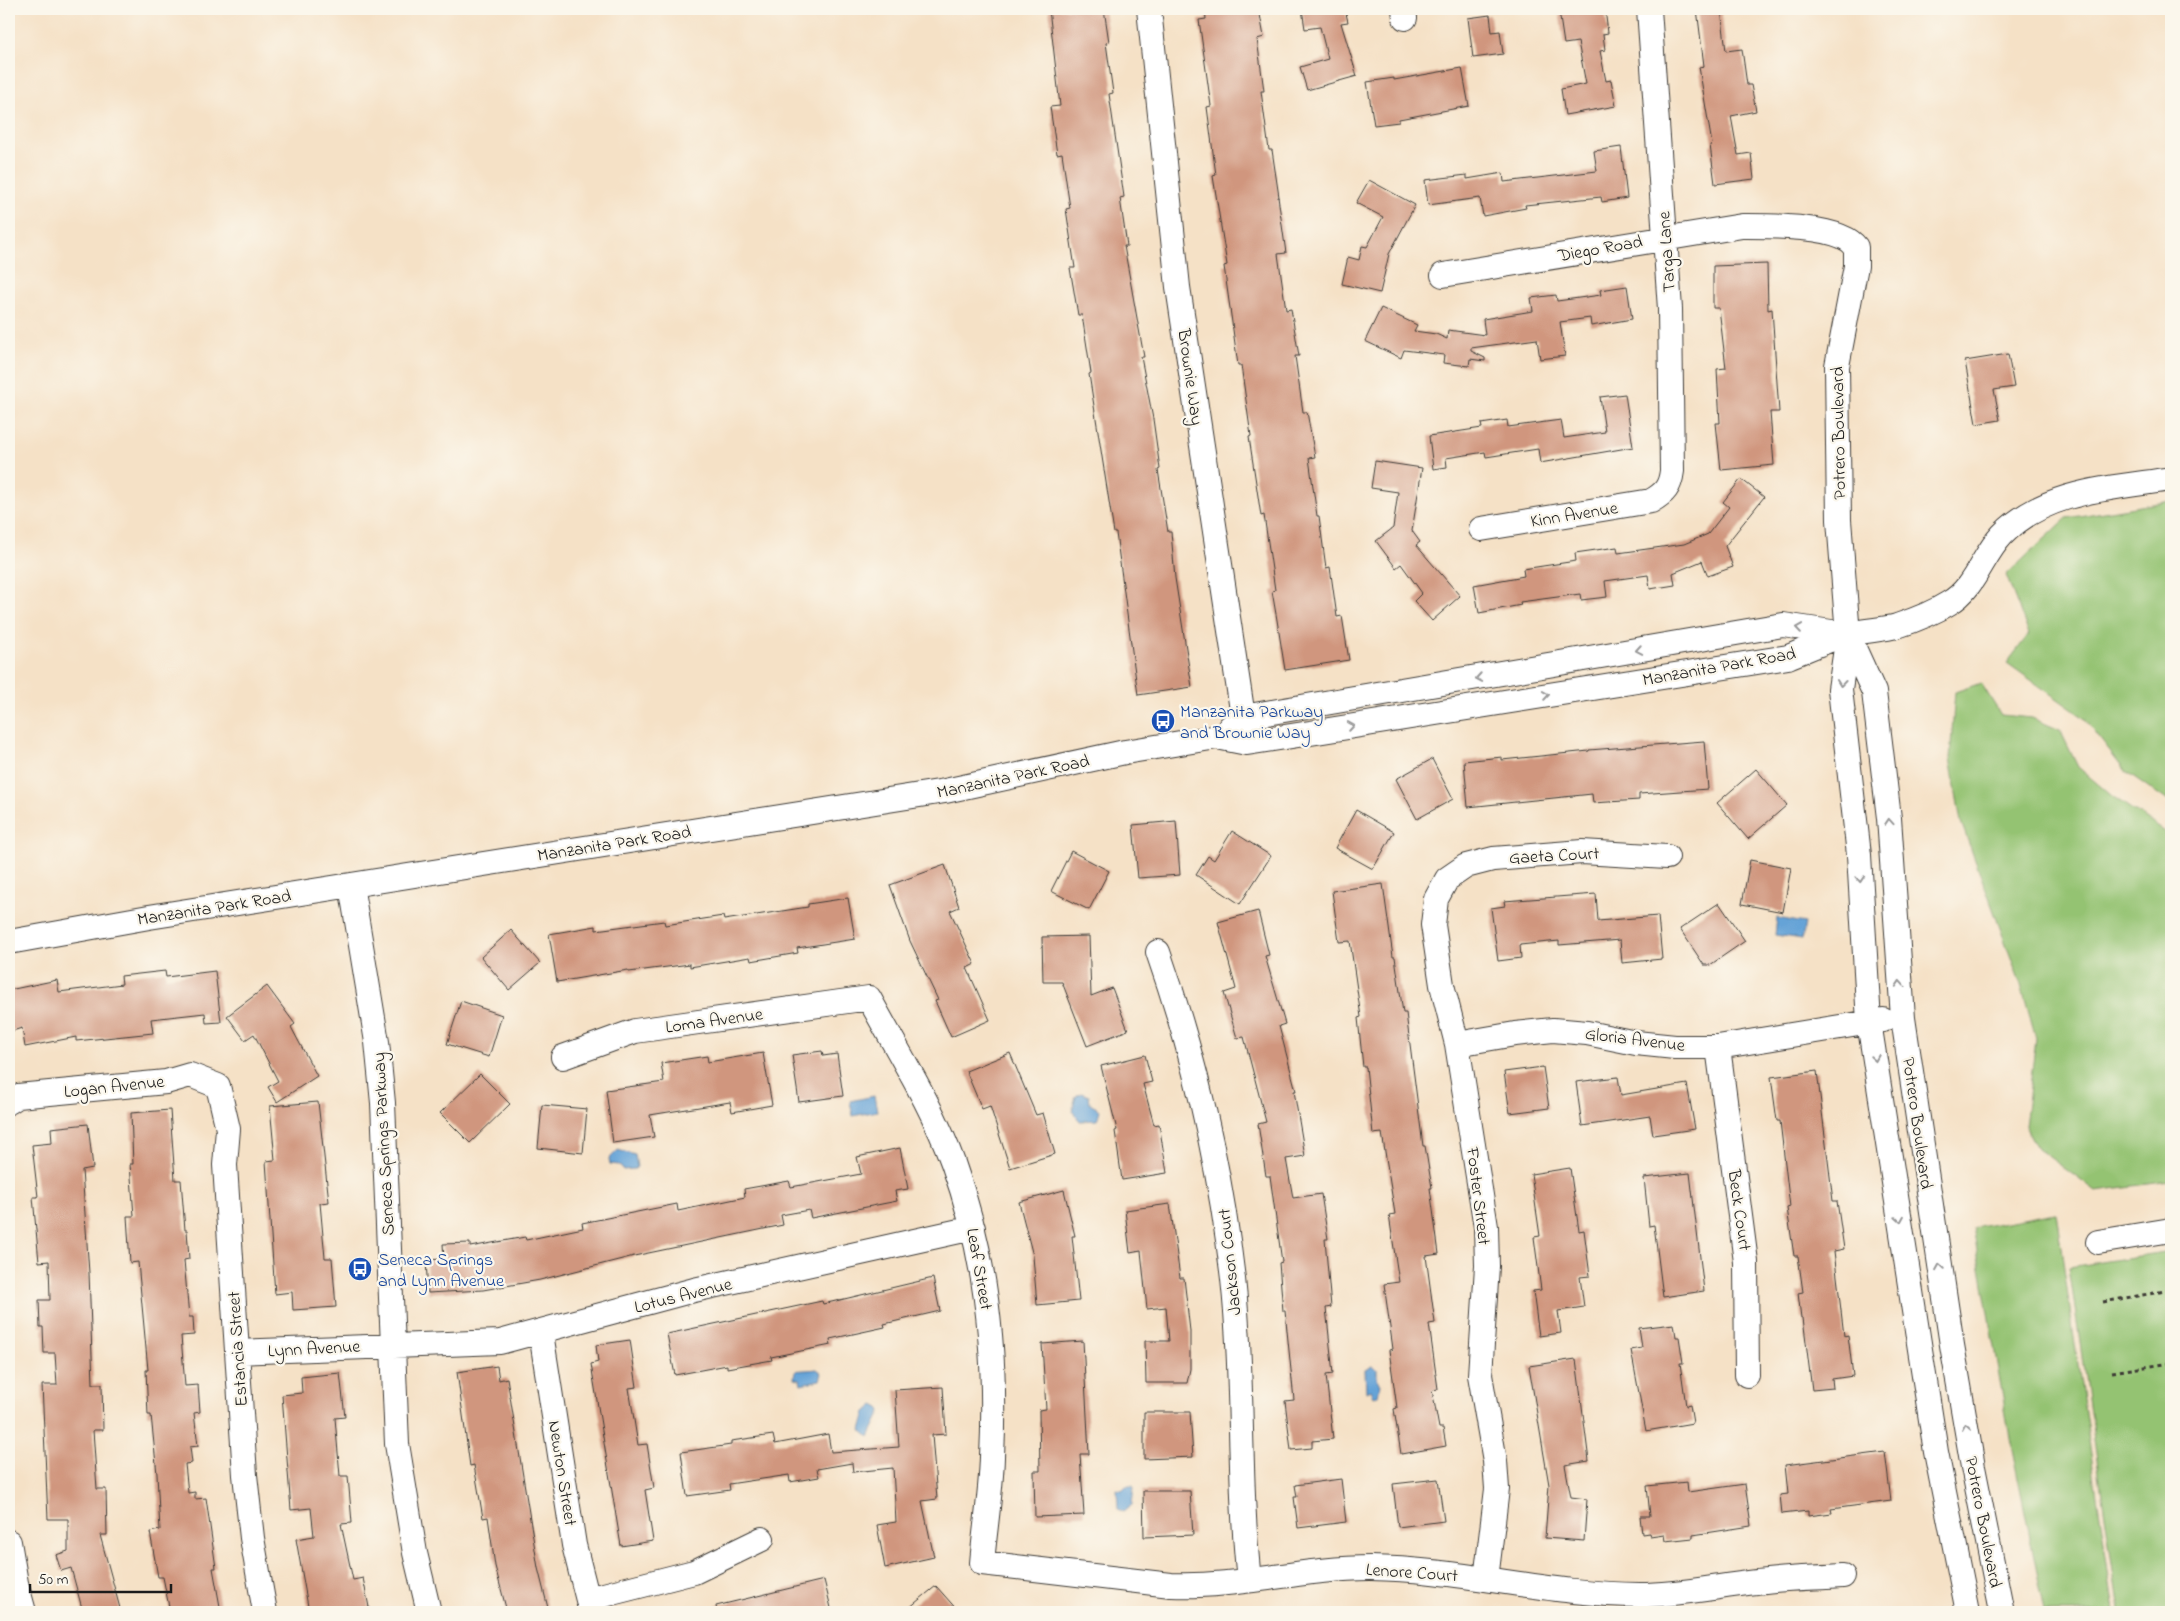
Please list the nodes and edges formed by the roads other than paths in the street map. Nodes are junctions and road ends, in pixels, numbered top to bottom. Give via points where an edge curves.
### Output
1 (1149, 9) edge
2 (1650, 9) edge
3 (1665, 237) junction
4 (1846, 237) joint
5 (1444, 275) dead end
6 (2171, 479) edge
7 (1664, 493) joint
8 (1482, 529) dead end
9 (1848, 634) junction
10 (1244, 717) junction
11 (1217, 736) junction
12 (1246, 743) junction
13 (1667, 857) dead end
14 (1447, 879) joint
15 (350, 885) junction
16 (9, 942) edge
17 (1158, 952) dead end
18 (869, 998) joint
19 (1903, 1018) junction
20 (1869, 1022) junction
21 (1457, 1044) junction
22 (1718, 1047) junction
23 (563, 1057) dead end
24 (218, 1086) joint
25 (9, 1102) edge
26 (973, 1228) junction
27 (2171, 1230) edge
28 (2098, 1242) dead end
29 (542, 1333) junction
30 (391, 1345) junction
31 (237, 1352) junction
32 (1746, 1375) dead end
33 (762, 1539) dead end
34 (9, 1542) edge
35 (982, 1563) joint
36 (1843, 1576) dead end
37 (1486, 1579) junction
38 (1249, 1580) junction
39 (590, 1606) edge
40 (24, 1612) edge
41 (265, 1612) edge
42 (429, 1612) edge
43 (1968, 1612) edge
44 (2002, 1612) edge

1 - 10 street, Brownie Way via 1178,287
2 - 3 street, Targa Lane
3 - 4 street, Diego Road via 1760,226
3 - 5 street, Diego Road
3 - 7 street, Targa Lane via 1670,309 1672,471 1670,485
4 - 9 street, Potrero Boulevard via 1856,247 1857,254 1836,366 1840,520
6 - 9 street via 2090,492 2040,506 2001,536 1965,590 1952,602 1896,626
7 - 8 street, Kinn Avenue via 1650,501
9 -> 10 street, Manzanita Park Road via 1783,625
12 -> 9 street, Manzanita Park Road via 1788,657
19 -> 9 street, Potrero Boulevard via 1889,818 1874,692
9 -> 20 street, Potrero Boulevard via 1840,689 1859,855
10 - 11 street, Manzanita Park Road
10 - 12 street, Brownie Way
11 - 12 street, Manzanita Park Road
11 - 15 street, Manzanita Park Road via 1125,752 945,791
13 - 14 street, Gaeta Court via 1582,852 1493,858 1466,866
14 - 21 street, Foster Street via 1436,899 1433,925 1442,985
15 - 16 street, Manzanita Park Road
15 - 30 street, Seneca Springs Parkway via 377,1042 383,1103
17 - 38 street, Jackson Court via 1178,1009 1202,1100 1220,1188 1230,1261 1238,1368 1242,1503
18 - 23 street, Loma Avenue via 635,1031
18 - 26 street, Leaf Street via 927,1104 952,1162
19 - 20 street, Gloria Avenue
44 -> 19 street, Potrero Boulevard via 1954,1355
20 - 22 street, Gloria Avenue
20 -> 43 street, Potrero Boulevard via 1936,1452
21 - 22 street, Gloria Avenue via 1553,1030 1636,1043
21 - 37 street, Foster Street via 1486,1226 1487,1266 1480,1375 1497,1489
22 - 32 street, Beck Court via 1746,1262
24 - 25 street, Logan Avenue via 190,1075 166,1082 18,1096
24 - 31 street, Estancia Street via 228,1129 225,1165
26 - 29 street, Lotus Avenue via 694,1290
26 - 35 street, Leaf Street via 986,1292 992,1373 992,1458
27 - 28 street
29 - 30 street, Lotus Avenue via 500,1342
29 - 39 street, Newton Street via 574,1545
30 - 31 street, Lynn Avenue
30 - 42 street, Seneca Springs Parkway via 397,1444 415,1553
31 - 41 street, Estancia Street via 248,1502
33 - 39 street via 694,1572
34 - 40 street
35 - 38 street, Lenore Court via 1171,1585 1201,1586
36 - 37 street, Lenore Court via 1759,1581 1642,1596
37 - 38 street, Lenore Court via 1419,1570 1369,1568

